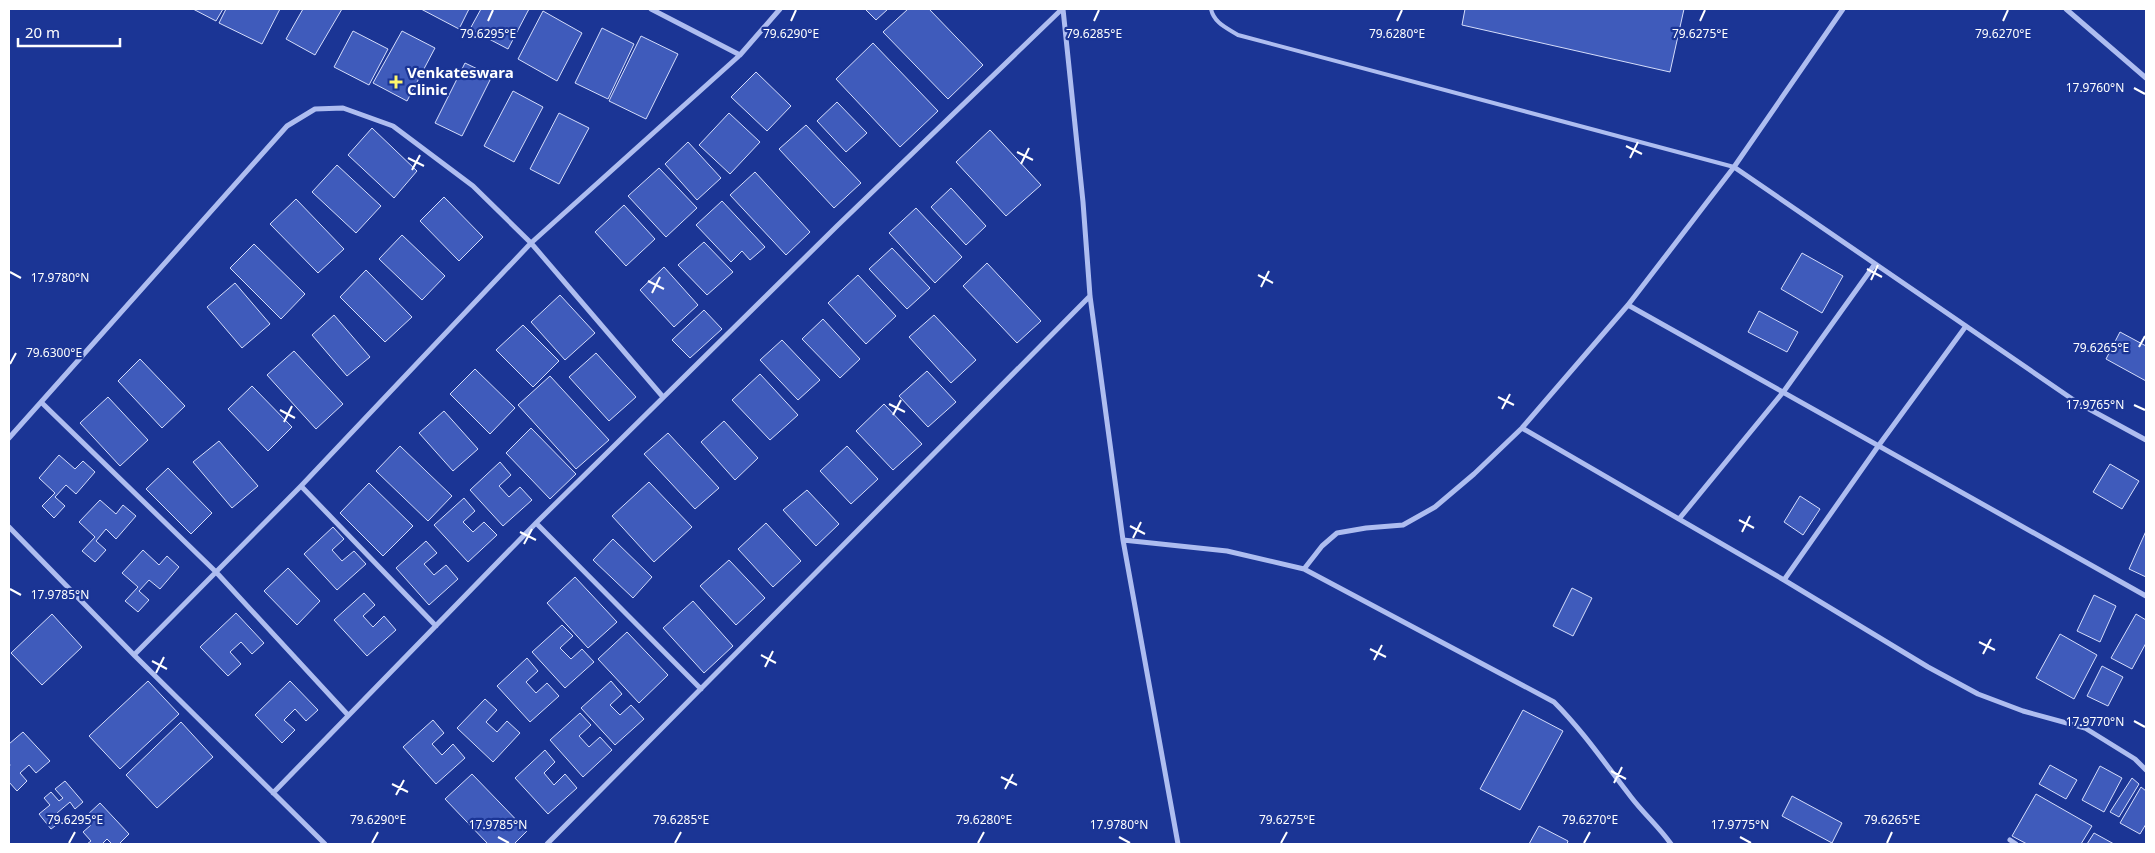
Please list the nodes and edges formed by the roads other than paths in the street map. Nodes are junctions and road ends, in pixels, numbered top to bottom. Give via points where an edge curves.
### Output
1 (651, 9) edge
2 (780, 9) edge
3 (1062, 9) edge
4 (1211, 9) edge
5 (1843, 9) edge
6 (2066, 9) edge
7 (740, 55) junction
8 (2146, 78) edge
9 (1734, 168) junction
10 (531, 243) junction
11 (1875, 264) junction
12 (1090, 296) junction
13 (1628, 305) junction
14 (1966, 326) junction
15 (1784, 392) junction
16 (663, 398) junction
17 (41, 402) junction
18 (1522, 428) junction
19 (9, 438) edge
20 (2146, 440) edge
21 (1879, 444) junction
22 (301, 486) junction
23 (1679, 519) junction
24 (536, 523) junction
25 (9, 527) edge
26 (1123, 540) junction
27 (1304, 569) junction
28 (216, 572) junction
29 (1784, 580) junction
30 (2146, 596) edge
31 (436, 626) junction
32 (134, 655) junction
33 (701, 689) junction
34 (348, 716) junction
35 (2146, 770) edge
36 (273, 793) junction
37 (2010, 840) dead end
38 (325, 844) edge
39 (547, 844) edge
40 (1178, 844) edge
41 (1671, 844) edge
42 (2016, 844) edge

1 - 7 street
2 - 7 street
3 - 12 street
3 - 16 street
4 - 9 lane via 1221,25 1238,34
5 - 9 street
6 - 8 street
7 - 10 street
9 - 11 street
9 - 13 street
10 - 16 street
10 - 17 street via 473,186 393,126 343,108 316,110 287,126
10 - 22 street
11 - 14 street
11 - 15 street
12 - 26 street
12 - 33 street
13 - 15 street
13 - 18 street
14 - 20 street via 2078,403
14 - 21 street
15 - 21 street
15 - 23 street
16 - 24 street
17 - 19 street
17 - 28 street
18 - 23 street
18 - 27 street via 1435,507 1403,525 1338,533 1322,546
21 - 29 street
21 - 30 street
22 - 28 street
22 - 31 street
23 - 29 street
24 - 31 street
24 - 33 street
25 - 32 street
26 - 27 street via 1227,551
26 - 40 street
27 - 41 street via 1554,702 1575,723 1632,799
28 - 32 street
28 - 34 street
29 - 35 street via 1978,694 2023,711 2085,728 2135,759
31 - 34 street
32 - 36 street
33 - 39 street
34 - 36 street
36 - 38 street
37 - 42 street

